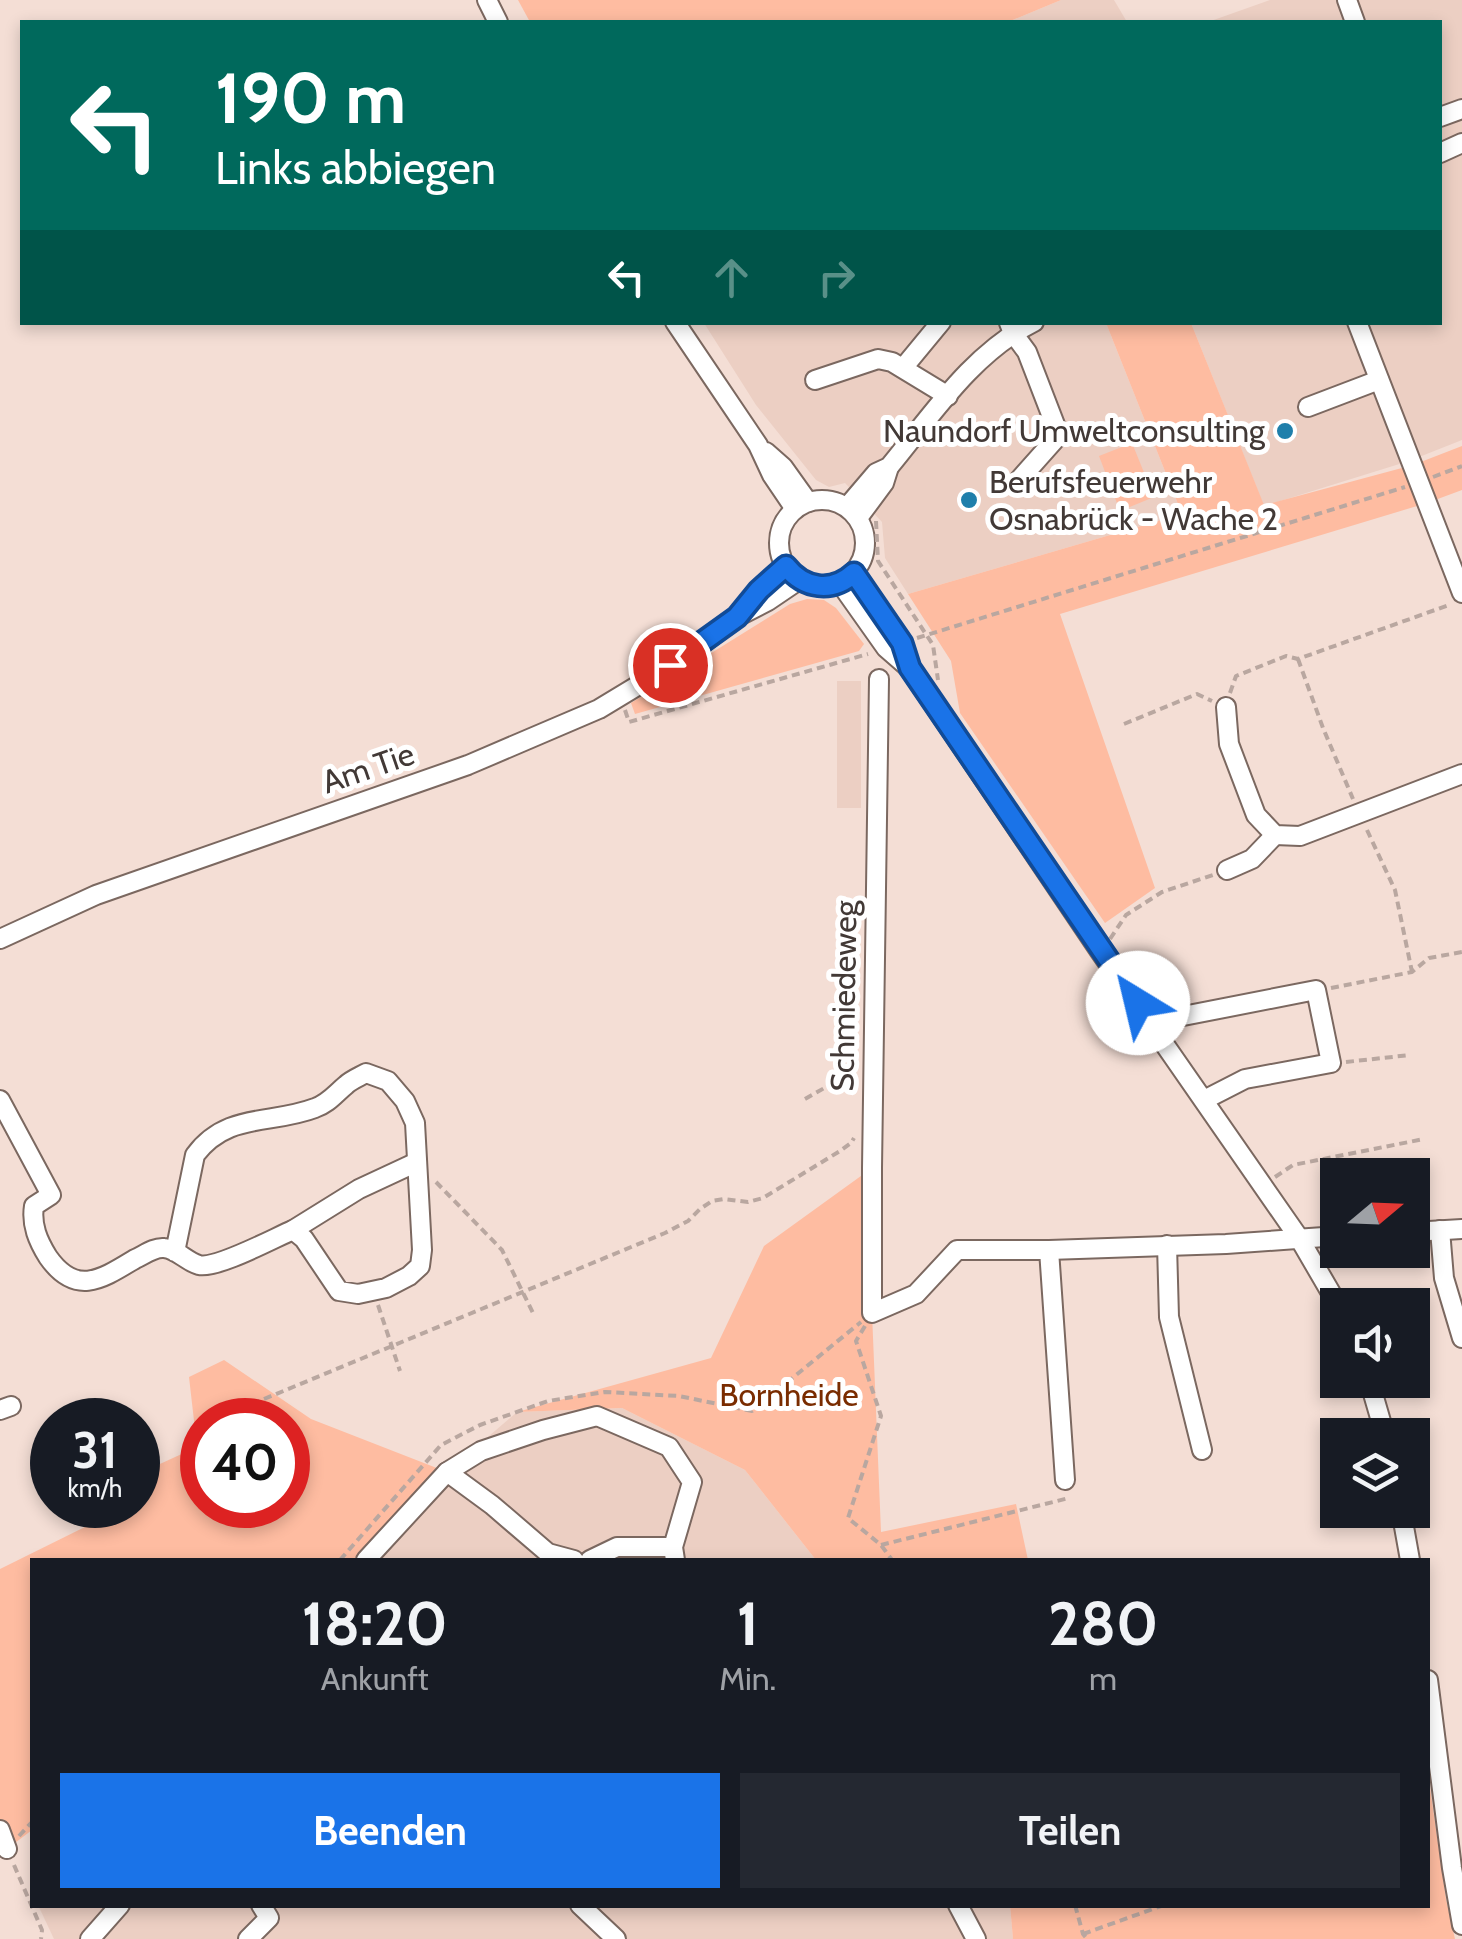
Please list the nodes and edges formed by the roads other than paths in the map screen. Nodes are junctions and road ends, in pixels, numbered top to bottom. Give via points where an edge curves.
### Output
1 (677, 325) edge
2 (939, 325) edge
3 (1358, 325) edge
4 (1011, 328) edge
5 (903, 368) junction
6 (815, 380) dead end
7 (1379, 380) junction
8 (948, 396) junction
9 (1308, 407) dead end
10 (888, 467) junction
11 (1019, 480) dead end
12 (801, 506) junction
13 (853, 513) junction
14 (792, 573) junction
15 (847, 578) junction
16 (1462, 597) edge
17 (910, 668) junction
18 (879, 680) dead end
19 (1226, 707) road end
20 (1462, 774) edge
21 (1275, 835) junction
22 (1227, 870) road end
23 (0, 938) edge
24 (1157, 1030) junction
25 (0, 1100) edge
26 (1204, 1100) junction
27 (417, 1162) junction
28 (1462, 1228) edge
29 (293, 1230) junction
30 (1440, 1230) junction
31 (1430, 1231) edge
32 (1320, 1237) edge
33 (1300, 1238) junction
34 (1167, 1245) junction
35 (1049, 1250) junction
36 (175, 1252) junction
37 (1328, 1288) edge
38 (1462, 1338) edge
39 (1202, 1450) dead end
40 (448, 1472) junction
41 (1065, 1480) road end
42 (1404, 1528) edge
43 (674, 1554) edge
44 (368, 1558) edge
45 (568, 1558) edge
46 (594, 1558) edge
47 (1410, 1558) edge
48 (1430, 1696) edge
49 (0, 1830) edge
50 (7, 1848) road end
51 (117, 1908) edge
52 (263, 1908) edge
53 (583, 1908) edge
54 (960, 1908) edge
55 (1462, 1926) edge
56 (90, 1939) edge
57 (248, 1939) edge
58 (616, 1939) edge
59 (976, 1939) edge

1 - 12 street via 758,445 783,467
2 - 5 street
3 - 7 street
4 - 8 street
4 - 11 street via 1059,435
5 - 6 street via 878,359
5 - 8 street
7 - 9 street
7 - 16 street
8 - 10 street
10 - 13 street via 876,474
10 - 13 street via 875,496
12 - 13 street via 834,501
12 - 14 street via 780,530 781,558
13 - 15 street via 866,546
14 - 15 street via 813,586
14 - 23 street, Am Tie via 768,601 599,708 468,764 96,896
15 - 17 street via 886,648
15 - 17 street via 902,643
17 - 24 street
18 - 35 street, Schmiedeweg via 872,1313 916,1294 957,1250
19 - 21 street via 1229,744 1256,815
20 - 21 street via 1300,836
21 - 22 street via 1252,859
24 - 26 street
24 - 26 street via 1178,1017 1316,990 1331,1063 1245,1079
25 - 36 street via 51,1195 34,1206 32,1218 38,1242 65,1275 82,1282 102,1279 149,1252
26 - 33 street
27 - 29 street
27 - 29 street via 420,1266 397,1282 358,1294 339,1292
27 - 36 street via 406,1101 388,1081 366,1073 316,1108 245,1122 205,1142 195,1155
28 - 30 street
29 - 36 street via 211,1266
30 - 31 street
30 - 38 street via 1444,1278
32 - 33 street
33 - 34 street
33 - 37 street
34 - 35 street
34 - 39 street via 1169,1317
35 - 41 street
40 - 43 street via 481,1451 597,1416 669,1447 692,1482
40 - 44 street
40 - 45 street via 548,1552
42 - 47 street
43 - 46 street via 616,1547
48 - 55 street
49 - 50 street
51 - 56 street
52 - 57 street via 269,1918
53 - 58 street
54 - 59 street

